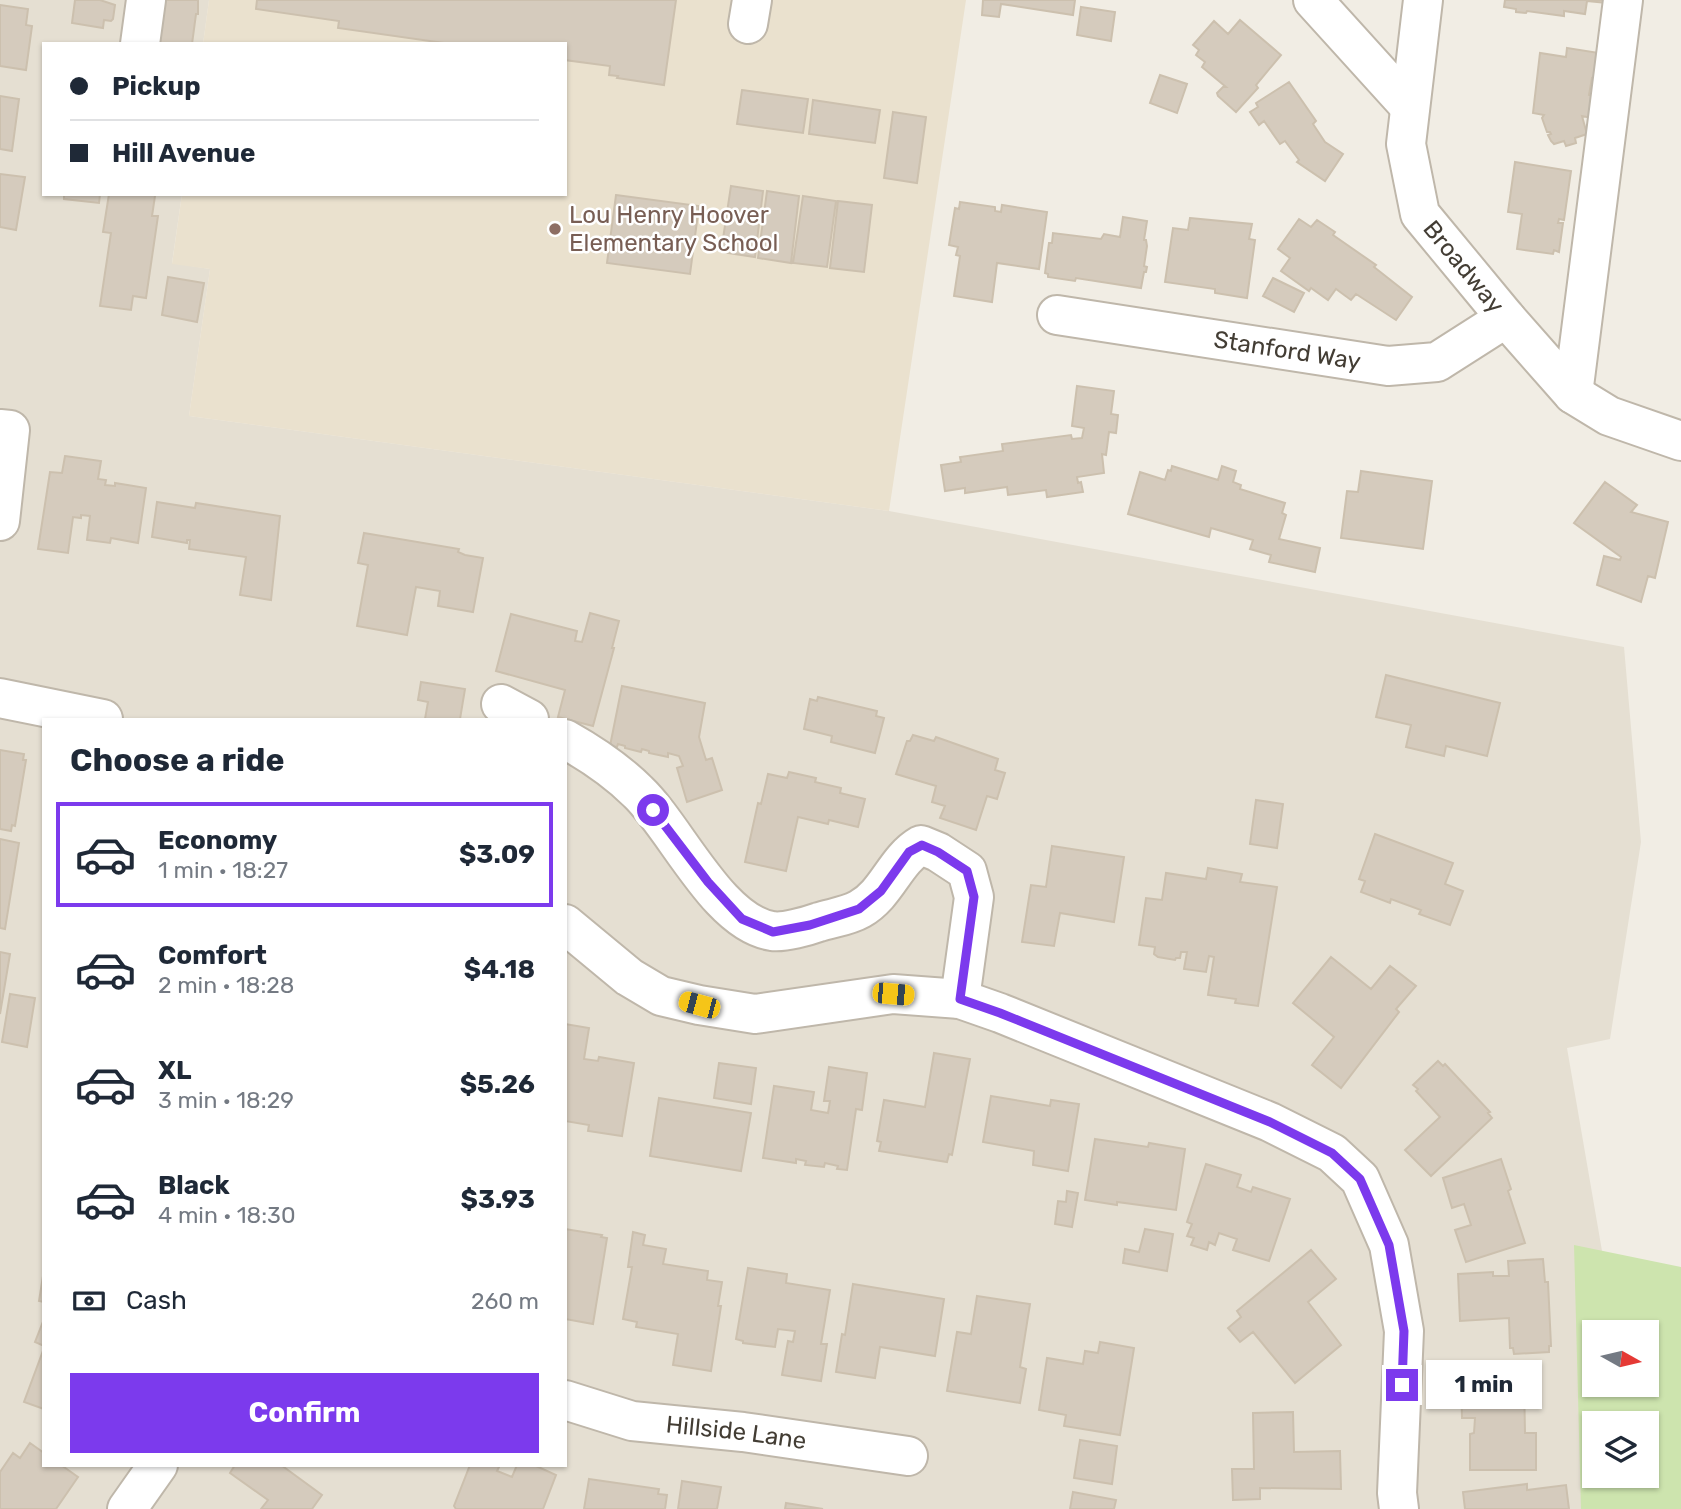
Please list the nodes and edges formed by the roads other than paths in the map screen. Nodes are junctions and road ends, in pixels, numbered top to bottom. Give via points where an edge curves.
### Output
1 (146, 0) edge
2 (1313, 0) edge
3 (1423, 0) edge
4 (1623, 0) edge
5 (140, 42) edge
6 (1410, 107) junction
7 (1058, 315) dead end
8 (1506, 318) junction
9 (1573, 394) junction
10 (0, 429) edge
11 (1681, 441) edge
12 (0, 521) edge
13 (0, 698) edge
14 (98, 718) edge
15 (567, 740) edge
16 (567, 926) edge
17 (960, 999) junction
18 (567, 1400) edge
19 (908, 1456) dead end
20 (157, 1467) edge
21 (127, 1509) edge
22 (1399, 1509) edge

1 - 5 street
2 - 6 street
3 - 6 street, Broadway
4 - 9 street
6 - 8 street, Broadway via 1406,150 1420,214
7 - 8 street, Stanford Way via 1388,366 1437,362
8 - 9 street, Broadway
9 - 11 street, Broadway via 1609,416
10 - 12 street via 10,430
13 - 14 street
15 - 17 street via 639,792 742,919 773,932 859,909 881,891 909,852 922,845 967,871 974,897
16 - 17 street via 629,977 661,996 699,1005 755,1014 893,994
17 - 22 street via 1270,1122 1332,1153 1360,1179 1389,1245 1404,1331
18 - 19 street, Hillside Lane via 632,1421
20 - 21 street

